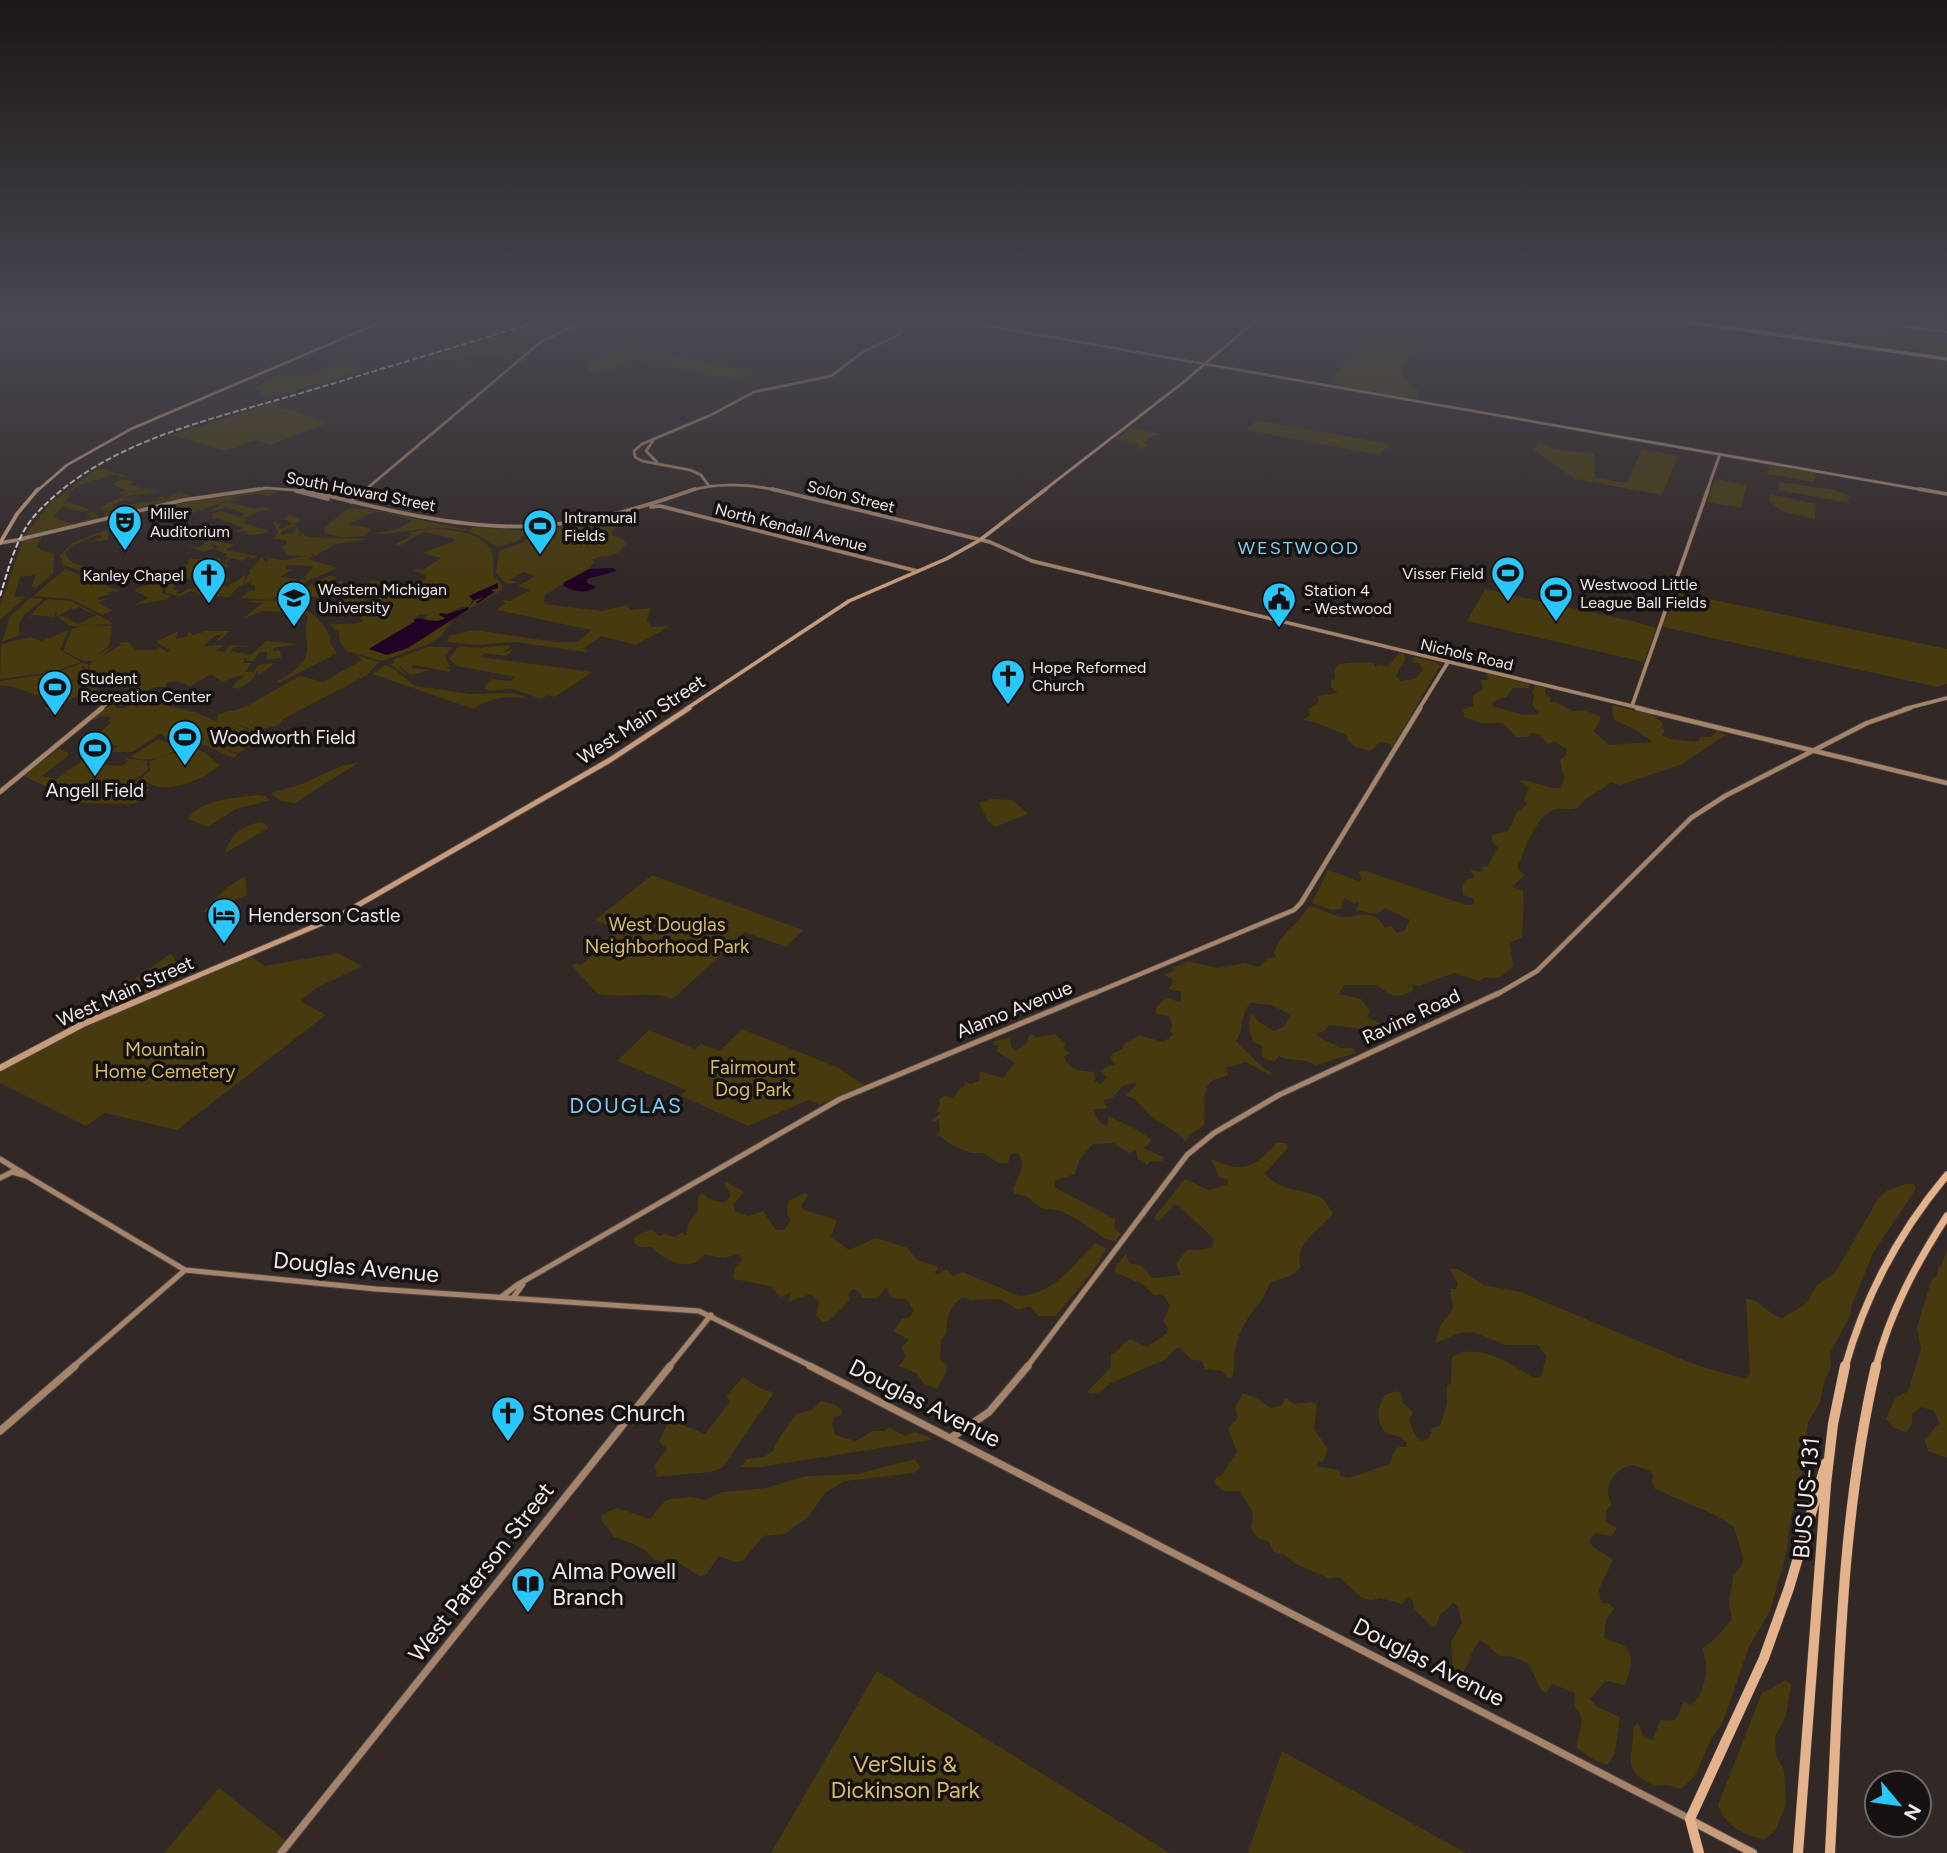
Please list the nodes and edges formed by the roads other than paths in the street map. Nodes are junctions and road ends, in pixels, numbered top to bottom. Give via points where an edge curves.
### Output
1 (181, 408) edge
2 (462, 408) edge
3 (720, 408) edge
4 (1149, 408) edge
5 (1459, 408) edge
6 (669, 433) junction
7 (1720, 454) junction
8 (690, 470) junction
9 (704, 480) junction
10 (709, 486) junction
11 (703, 488) junction
12 (1947, 494) edge
13 (351, 502) junction
14 (661, 505) junction
15 (377, 509) junction
16 (21, 539) junction
17 (983, 540) junction
18 (0, 543) edge
19 (0, 550) edge
20 (917, 571) junction
21 (1448, 662) junction
22 (116, 696) dead end
23 (1947, 698) edge
24 (1632, 706) junction
25 (1814, 751) junction
26 (1947, 783) edge
27 (0, 792) edge
28 (0, 1068) edge
29 (0, 1159) edge
30 (1947, 1175) edge
31 (27, 1176) junction
32 (0, 1178) edge
33 (1947, 1216) edge
34 (185, 1270) junction
35 (524, 1284) junction
36 (501, 1297) junction
37 (513, 1298) junction
38 (711, 1315) junction
39 (0, 1431) edge
40 (951, 1437) junction
41 (1829, 1451) junction
42 (1690, 1819) junction
43 (1799, 1849) edge
44 (281, 1853) edge
45 (1699, 1853) edge
46 (1753, 1853) edge
47 (1830, 1853) edge

1 - 18 main road via 86,455 34,493 12,518
2 - 13 street
3 - 6 street
4 - 17 main road, West Main Street
5 - 7 street
6 - 8 street via 650,443 646,454 659,463
6 - 8 street via 639,446 635,457
7 - 12 street
7 - 24 street
8 - 9 street
9 - 10 street
9 - 11 street
10 - 11 street
10 - 17 street, Solon Street via 779,491
11 - 14 street
13 - 15 street, South Howard Street
13 - 16 street, South Howard Street via 275,487 138,506 139,510
14 - 15 street, South Howard Street via 532,526 475,524
14 - 15 street, South Howard Street via 555,527 498,528
14 - 20 street, North Kendall Avenue
15 - 16 street, South Howard Street via 283,489 206,497
16 - 18 street
17 - 20 main road, West Main Street
17 - 21 street, Nichols Road via 1027,560
18 - 19 main road
20 - 28 main road, West Main Street via 838,608 610,760 339,916 94,1019
21 - 24 street, Nichols Road
21 - 35 street, Alamo Avenue via 1294,910 829,1104
22 - 27 street
23 - 25 street, Ravine Road via 1883,717
24 - 25 street, Nichols Road
25 - 26 street, Nichols Road
25 - 40 street, Ravine Road via 1692,818 1546,963 1518,984 1298,1083 1198,1144 1009,1392 983,1418
29 - 31 street, Douglas Avenue
30 - 41 highway, BUS US-131 via 1898,1243 1861,1321 1845,1367
31 - 32 street via 9,1173
31 - 34 street, Douglas Avenue
33 - 47 highway via 1921,1255 1886,1337 1860,1438 1845,1583
34 - 36 street, Douglas Avenue
34 - 39 street
35 - 36 street, Alamo Avenue
35 - 37 street
36 - 37 street, Douglas Avenue
37 - 38 street, Douglas Avenue
38 - 40 street, Douglas Avenue
38 - 44 street, West Paterson Street
40 - 42 street, Douglas Avenue
41 - 42 highway via 1772,1636
41 - 43 highway, BUS US-131
42 - 45 highway
42 - 46 main road, Douglas Avenue

